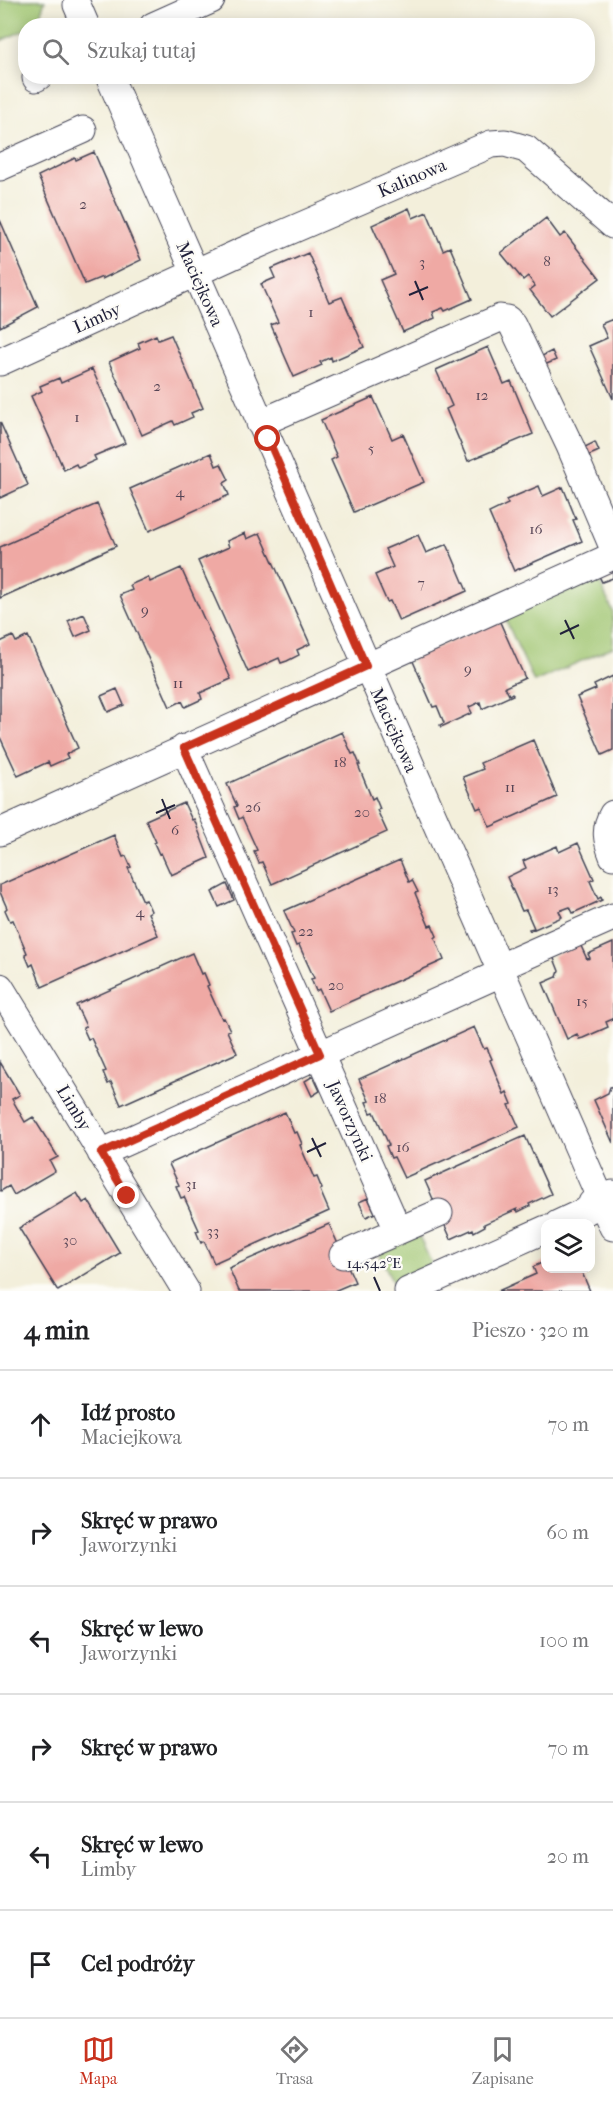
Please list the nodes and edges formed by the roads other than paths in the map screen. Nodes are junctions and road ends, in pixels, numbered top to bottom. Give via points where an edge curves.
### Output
1 (211, 0) edge
2 (171, 18) edge
3 (114, 88) edge
4 (83, 130) dead end
5 (0, 167) edge
6 (613, 225) edge
7 (195, 273) junction
8 (0, 362) edge
9 (260, 423) junction
10 (613, 547) edge
11 (613, 556) edge
12 (366, 666) junction
13 (184, 748) junction
14 (613, 814) edge
15 (0, 832) edge
16 (613, 856) edge
17 (613, 917) edge
18 (500, 971) junction
19 (0, 987) edge
20 (320, 1054) junction
21 (101, 1153) junction
22 (607, 1196) edge
23 (439, 1213) dead end
24 (569, 1219) edge
25 (613, 1227) edge
26 (398, 1230) junction
27 (541, 1231) edge
28 (343, 1255) dead end
29 (186, 1291) edge
30 (408, 1291) edge

1 - 2 street
3 - 7 street, Maciejkowa
4 - 5 street
6 - 7 street, Kalinowa via 526,148 491,144
7 - 8 street, Limby
7 - 9 street, Maciejkowa
9 - 10 street via 500,318 507,319 570,446
9 - 12 street, Maciejkowa
11 - 12 street
12 - 13 street
12 - 18 street, Maciejkowa
13 - 15 street
13 - 20 street, Jaworzynki
14 - 16 street via 607,841
17 - 18 street
18 - 20 street
18 - 22 street, Maciejkowa
19 - 21 street, Limby
20 - 21 street
20 - 26 street, Jaworzynki
21 - 29 street, Limby
22 - 24 street
22 - 25 street, Maciejkowa
23 - 26 street
26 - 28 street
27 - 30 street

